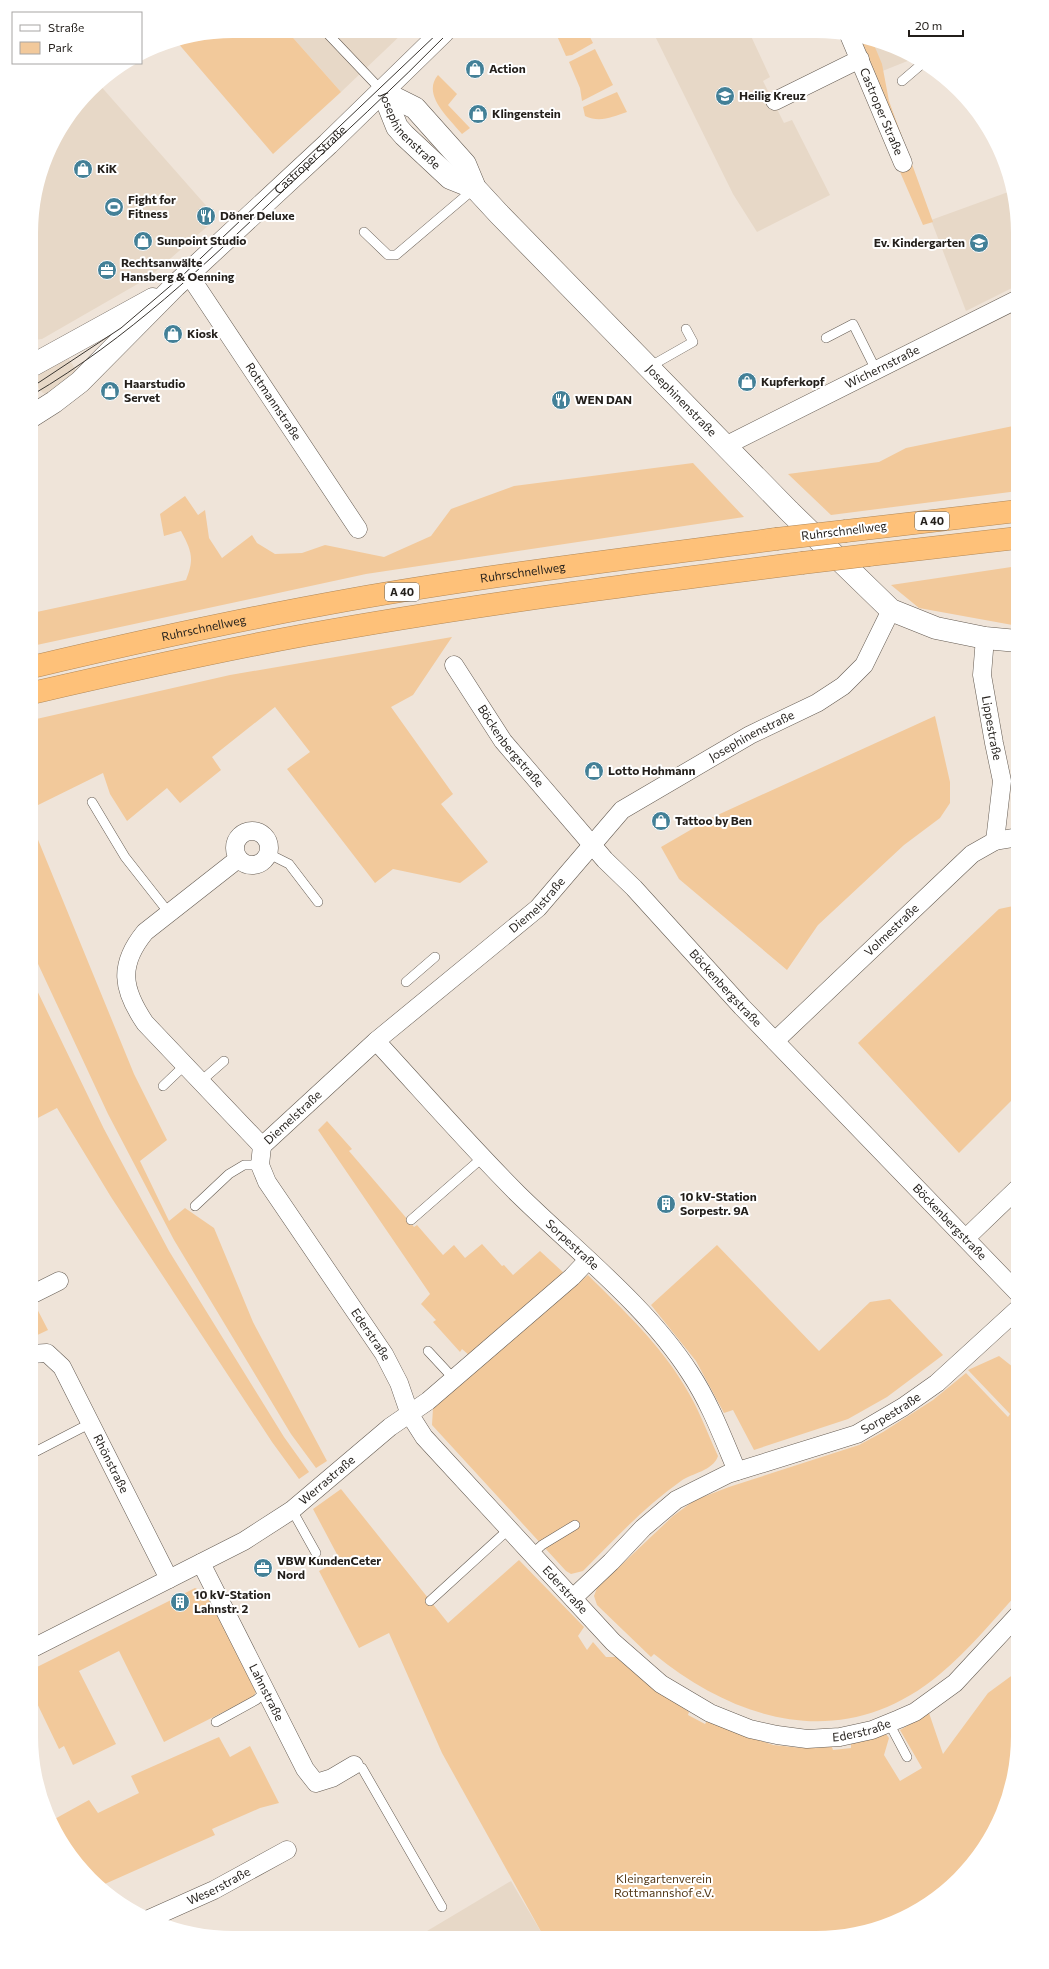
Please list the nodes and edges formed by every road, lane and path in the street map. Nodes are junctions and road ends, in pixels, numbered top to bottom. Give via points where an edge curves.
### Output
1 (332, 38) edge
2 (437, 38) edge
3 (852, 42) edge
4 (860, 59) junction
5 (919, 67) edge
6 (902, 81) dead end
7 (383, 92) junction
8 (775, 101) dead end
9 (903, 163) dead end
10 (475, 188) junction
11 (364, 232) dead end
12 (182, 281) junction
13 (1011, 302) edge
14 (686, 329) dead end
15 (826, 338) dead end
16 (38, 362) edge
17 (649, 367) junction
18 (876, 370) junction
19 (38, 412) edge
20 (725, 446) junction
21 (1011, 512) edge
22 (358, 529) dead end
23 (1011, 539) edge
24 (891, 610) junction
25 (985, 638) junction
26 (1011, 640) edge
27 (454, 665) dead end
28 (38, 666) edge
29 (38, 692) edge
30 (92, 802) dead end
31 (1011, 839) edge
32 (995, 842) junction
33 (591, 844) junction
34 (269, 854) junction
35 (238, 859) junction
36 (318, 902) dead end
37 (169, 913) junction
38 (435, 957) dead end
39 (406, 982) dead end
40 (376, 1041) junction
41 (775, 1041) junction
42 (224, 1061) dead end
43 (185, 1065) junction
44 (200, 1082) junction
45 (163, 1086) dead end
46 (262, 1146) junction
47 (482, 1158) junction
48 (260, 1165) junction
49 (1011, 1195) edge
50 (195, 1206) dead end
51 (411, 1220) dead end
52 (966, 1238) junction
53 (588, 1260) junction
54 (59, 1281) dead end
55 (1011, 1286) edge
56 (38, 1292) edge
57 (1011, 1315) edge
58 (428, 1351) dead end
59 (39, 1354) edge
60 (454, 1379) junction
61 (410, 1415) junction
62 (91, 1423) junction
63 (38, 1450) edge
64 (736, 1471) junction
65 (292, 1510) junction
66 (574, 1525) dead end
67 (509, 1529) junction
68 (316, 1553) dead end
69 (532, 1554) junction
70 (201, 1563) junction
71 (169, 1579) junction
72 (573, 1598) junction
73 (430, 1601) dead end
74 (1011, 1623) edge
75 (38, 1645) edge
76 (266, 1692) junction
77 (216, 1722) dead end
78 (889, 1723) junction
79 (907, 1757) dead end
80 (354, 1765) joint
81 (287, 1850) dead end
82 (442, 1907) dead end
83 (157, 1915) edge

1 - 7 lane
2 - 7 street, Castroper Straße
3 - 4 street, Castroper Straße
4 - 8 street, Castroper Straße
4 - 9 street, Castroper Straße
5 - 6 lane
7 - 10 street, Josephinenstraße via 415,108 465,164
7 - 12 street, Castroper Straße
10 - 11 lane via 396,255 388,255
10 - 17 street, Josephinenstraße
12 - 16 street, Castroper Straße
12 - 19 street, Castroper Straße via 80,382
12 - 22 street, Rottmannstraße
13 - 18 street, Wichernstraße
14 - 17 lane via 693,342
15 - 18 lane via 853,324
17 - 20 street, Josephinenstraße
18 - 20 street, Wichernstraße
20 - 24 street, Josephinenstraße
21 - 28 highway, Ruhrschnellweg / A 40, bridge via 776,539 349,600 220,625
23 - 29 highway, Ruhrschnellweg / A 40, bridge via 572,592 399,619 210,653
24 - 25 street, Josephinenstraße via 936,628
24 - 33 street, Josephinenstraße via 864,665 843,686 818,703 750,736 622,810
25 - 26 street, Josephinenstraße
25 - 32 street, Lippestraße via 982,675 1002,780
27 - 33 street, Böckenbergstraße via 503,741
30 - 37 lane via 125,857
31 - 32 street, Volmestraße
32 - 41 street, Volmestraße via 972,854
33 - 40 street, Diemelstraße via 538,908
33 - 41 street, Böckenbergstraße
34 - 35 street via 258,865 244,864
34 - 35 street via 268,842 262,834 250,831 237,839 235,851
34 - 36 lane via 288,864
35 - 37 street, Diemelstraße
37 - 43 street, Diemelstraße via 134,946 127,965 126,985 133,1005 145,1022
38 - 39 lane
40 - 46 street, Diemelstraße
40 - 47 street, Sorpestraße
41 - 52 street, Böckenbergstraße
42 - 44 lane
43 - 44 street, Diemelstraße
43 - 45 lane
44 - 46 street, Diemelstraße
46 - 48 street, Ederstraße
47 - 51 lane
47 - 53 street, Sorpestraße
48 - 50 lane via 244,1165 229,1174
48 - 61 street, Ederstraße via 267,1182 384,1354 399,1383
49 - 52 street
52 - 55 street, Böckenbergstraße
53 - 60 street, Werrastraße via 572,1277
53 - 64 street, Sorpestraße via 621,1291 666,1341 689,1372 717,1425
54 - 56 street
57 - 64 street, Sorpestraße via 937,1383 882,1420 857,1434 833,1443
58 - 60 lane
59 - 62 street, Rhönstraße via 62,1367
60 - 61 street, Werrastraße
61 - 65 street, Werrastraße via 390,1427
61 - 67 street, Ederstraße via 424,1436
62 - 63 lane
62 - 71 street, Rhönstraße
64 - 72 street, Sorpestraße via 676,1500 643,1528
65 - 68 lane
65 - 70 street, Werrastraße via 244,1541
66 - 69 lane
67 - 69 street, Ederstraße
67 - 73 lane
69 - 72 street, Ederstraße
70 - 71 street, Werrastraße
70 - 76 street, Lahnstraße
71 - 75 street, Werrastraße
72 - 78 street, Ederstraße via 613,1642 661,1684 710,1713 750,1729 777,1736 807,1739 840,1737 872,1730
74 - 78 street, Ederstraße via 955,1683 915,1712
76 - 77 lane
76 - 80 street, Lahnstraße via 305,1769 316,1783 332,1778
78 - 79 lane
80 - 82 lane via 362,1768
81 - 83 street, Weserstraße via 214,1890

